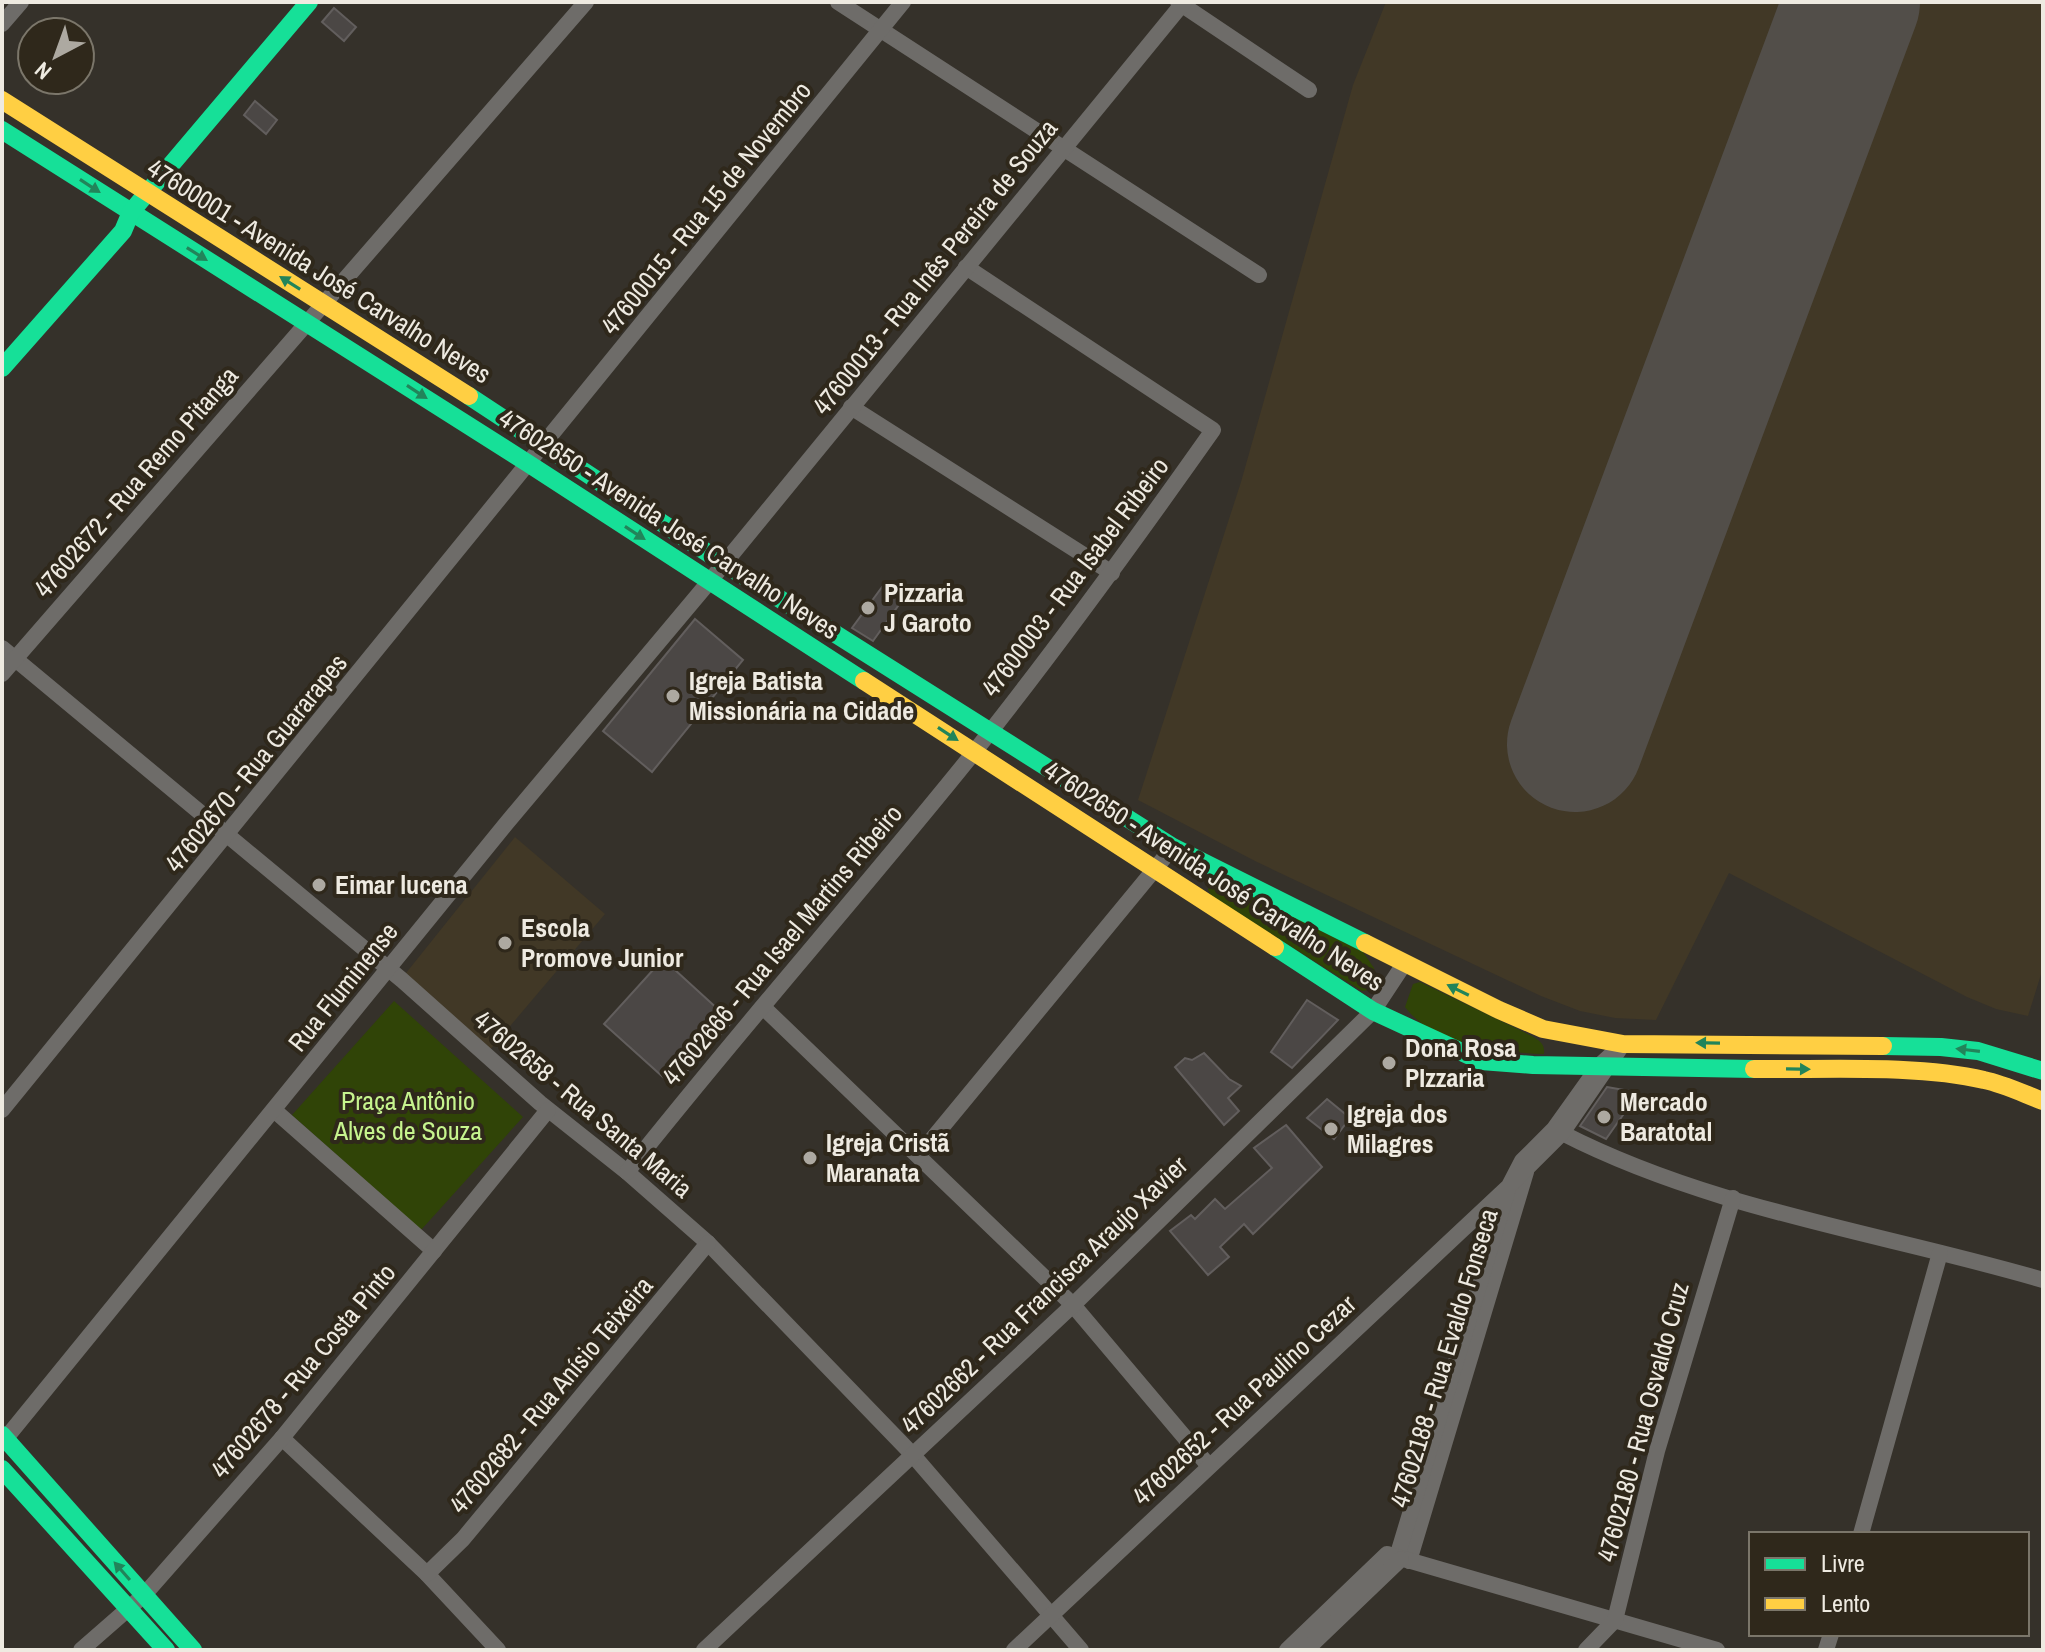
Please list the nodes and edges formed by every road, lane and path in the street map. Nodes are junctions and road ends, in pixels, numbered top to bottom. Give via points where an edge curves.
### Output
1 (21, 2) edge
2 (309, 2) edge
3 (586, 2) edge
4 (838, 2) edge
5 (903, 2) edge
6 (1181, 3) edge
7 (2, 24) edge
8 (881, 30) junction
9 (1309, 90) dead end
10 (2, 100) edge
11 (3, 133) edge
12 (69, 143) junction
13 (1064, 148) junction
14 (53, 163) junction
15 (147, 193) junction
16 (131, 212) junction
17 (966, 267) junction
18 (1259, 275) dead end
19 (321, 304) junction
20 (306, 321) junction
21 (2, 350) edge
22 (2, 368) edge
23 (851, 407) junction
24 (545, 444) junction
25 (529, 464) junction
26 (723, 563) junction
27 (1112, 573) junction
28 (709, 582) junction
29 (8, 654) edge
30 (900, 672) junction
31 (2, 674) edge
32 (884, 693) junction
33 (990, 731) junction
34 (975, 751) junction
35 (229, 835) junction
36 (1173, 847) junction
37 (1155, 870) junction
38 (1404, 964) junction
39 (388, 969) junction
40 (763, 1007) junction
41 (1373, 1011) junction
42 (1623, 1044) junction
43 (1604, 1066) junction
44 (2039, 1069) edge
45 (2035, 1098) edge
46 (2, 1110) edge
47 (274, 1110) junction
48 (548, 1110) junction
49 (1562, 1133) junction
50 (919, 1155) junction
51 (1526, 1169) junction
52 (627, 1172) junction
53 (1509, 1186) junction
54 (1733, 1198) junction
55 (708, 1243) junction
56 (434, 1251) junction
57 (1940, 1253) junction
58 (2043, 1280) edge
59 (1073, 1305) junction
60 (282, 1438) junction
61 (3, 1439) edge
62 (912, 1454) junction
63 (1208, 1465) junction
64 (2, 1469) edge
65 (1862, 1532) edge
66 (1398, 1558) junction
67 (427, 1574) junction
68 (144, 1595) junction
69 (128, 1608) junction
70 (1050, 1616) junction
71 (1615, 1620) junction
72 (81, 1650) edge
73 (166, 1650) edge
74 (193, 1650) edge
75 (498, 1650) edge
76 (704, 1650) edge
77 (1014, 1650) edge
78 (1081, 1650) edge
79 (1287, 1650) edge
80 (1306, 1650) edge
81 (1586, 1650) edge
82 (1717, 1650) edge

1 - 7 street
2 - 15 street
3 - 19 street, 47602672 - Rua Remo Pitanga
4 - 8 street
5 - 8 street, 47600015 - Rua 15 de Novembro
6 - 9 street
6 - 13 street, 47600013 - Rua Inês Pereira de Souza
8 - 13 street
8 - 24 street, 47600015 - Rua 15 de Novembro
10 - 12 street, 47600001 - Avenida José Carvalho Neves
11 - 14 street, 47602650 - Avenida José Carvalho Neves
12 - 14 street
12 - 15 street, 47600001 - Avenida José Carvalho Neves
13 - 17 street, 47600013 - Rua Inês Pereira de Souza
13 - 18 street
14 -> 16 street, 47602650 - Avenida José Carvalho Neves
15 - 16 street
19 -> 15 street, 47600001 - Avenida José Carvalho Neves
16 -> 20 street, 47602650 - Avenida José Carvalho Neves
16 - 21 street via 113,224
16 - 22 street via 123,231
17 - 23 street, 47600013 - Rua Inês Pereira de Souza
17 - 27 street, 47600003 - Rua Isabel Ribeiro via 1213,430
19 - 20 street, 47602672 - Rua Remo Pitanga
19 - 24 street, 47600001 - Avenida José Carvalho Neves
20 -> 25 street, 47602650 - Avenida José Carvalho Neves
20 - 29 street, 47602672 - Rua Remo Pitanga
23 - 26 street, 47600013 - Rua Inês Pereira de Souza
23 - 27 street
24 - 25 street, 47602670 - Rua Guararapes
24 - 26 street, 47600001 - Avenida José Carvalho Neves
25 -> 28 street, 47602650 - Avenida José Carvalho Neves
25 - 35 street, 47602670 - Rua Guararapes
26 - 28 street, Rua Fluminense
26 - 30 street, 47600001 - Avenida José Carvalho Neves
27 - 33 street, 47600003 - Rua Isabel Ribeiro
28 - 32 street, 47602650 - Avenida José Carvalho Neves
28 - 39 street, Rua Fluminense
29 - 31 street, 47602672 - Rua Remo Pitanga
29 - 35 street, 47602658 - Rua Santa Maria
30 - 32 street
30 - 33 street, 47600001 - Avenida José Carvalho Neves
32 -> 34 street, 47602650 - Avenida José Carvalho Neves
33 - 34 street, 47600003 - Rua Isabel Ribeiro
33 - 36 street, 47600001 - Avenida José Carvalho Neves
34 - 37 street, 47602650 - Avenida José Carvalho Neves
34 - 40 street, 47602666 - Rua Isael Martins Ribeiro
35 - 39 street, 47602658 - Rua Santa Maria
35 - 46 street, 47602670 - Rua Guararapes
36 - 37 street
36 - 38 street, 47600001 - Avenida José Carvalho Neves
37 - 41 street, 47602650 - Avenida José Carvalho Neves
37 - 50 street
38 - 41 street, 47602662 - Rua Francisca Araujo Xavier
42 -> 38 street, 47600001 - Avenida José Carvalho Neves via 1543,1029
39 - 47 street, Rua Fluminense
39 - 48 street, 47602658 - Rua Santa Maria
40 - 50 street
40 - 52 street, 47602666 - Rua Isael Martins Ribeiro
41 - 43 street, 47602650 - Avenida José Carvalho Neves via 1481,1061
41 - 59 street, 47602662 - Rua Francisca Araujo Xavier
42 - 43 street, 47602652 - Rua Paulino Cezar
44 -> 42 street, 47600001 - Avenida José Carvalho Neves via 1978,1051 1941,1047
43 -> 45 street, 47602650 - Avenida José Carvalho Neves via 1957,1075
43 - 49 street, 47602652 - Rua Paulino Cezar
43 - 53 street, 47602652 - Rua Paulino Cezar via 1522,1161
44 - 45 street
47 - 56 street
47 - 61 street, Rua Fluminense
48 - 52 street, 47602658 - Rua Santa Maria
48 - 56 street, 47602678 - Rua Costa Pinto
49 - 51 street, 47602652 - Rua Paulino Cezar
49 - 54 street via 1638,1168
50 - 59 street
51 - 53 street, 47602652 - Rua Paulino Cezar
51 - 66 street, 47602188 - Rua Evaldo Fonseca
52 - 55 street, 47602658 - Rua Santa Maria
53 - 63 street, 47602652 - Rua Paulino Cezar
53 - 66 street
54 - 57 street
54 - 71 street, 47602180 - Rua Osvaldo Cruz via 1657,1451
55 - 62 street, 47602658 - Rua Santa Maria
55 - 67 street, 47602682 - Rua Anísio Teixeira via 463,1539
56 - 60 street, 47602678 - Rua Costa Pinto
57 - 58 street
57 - 65 street
59 - 62 street, 47602662 - Rua Francisca Araujo Xavier
59 - 63 street
60 - 67 street
60 - 68 street, 47602678 - Rua Costa Pinto
68 -> 61 street
62 - 70 street, 47602658 - Rua Santa Maria
62 - 76 street, 47602662 - Rua Francisca Araujo Xavier
63 - 70 street, 47602652 - Rua Paulino Cezar
64 - 69 street
66 - 71 street
66 - 79 street
66 - 80 street
67 - 75 street
68 - 69 street, 47602678 - Rua Costa Pinto
68 - 74 street
69 - 72 street, 47602678 - Rua Costa Pinto
69 - 73 street
70 - 77 street, 47602652 - Rua Paulino Cezar
70 - 78 street, 47602658 - Rua Santa Maria
71 - 81 street
71 - 82 street

